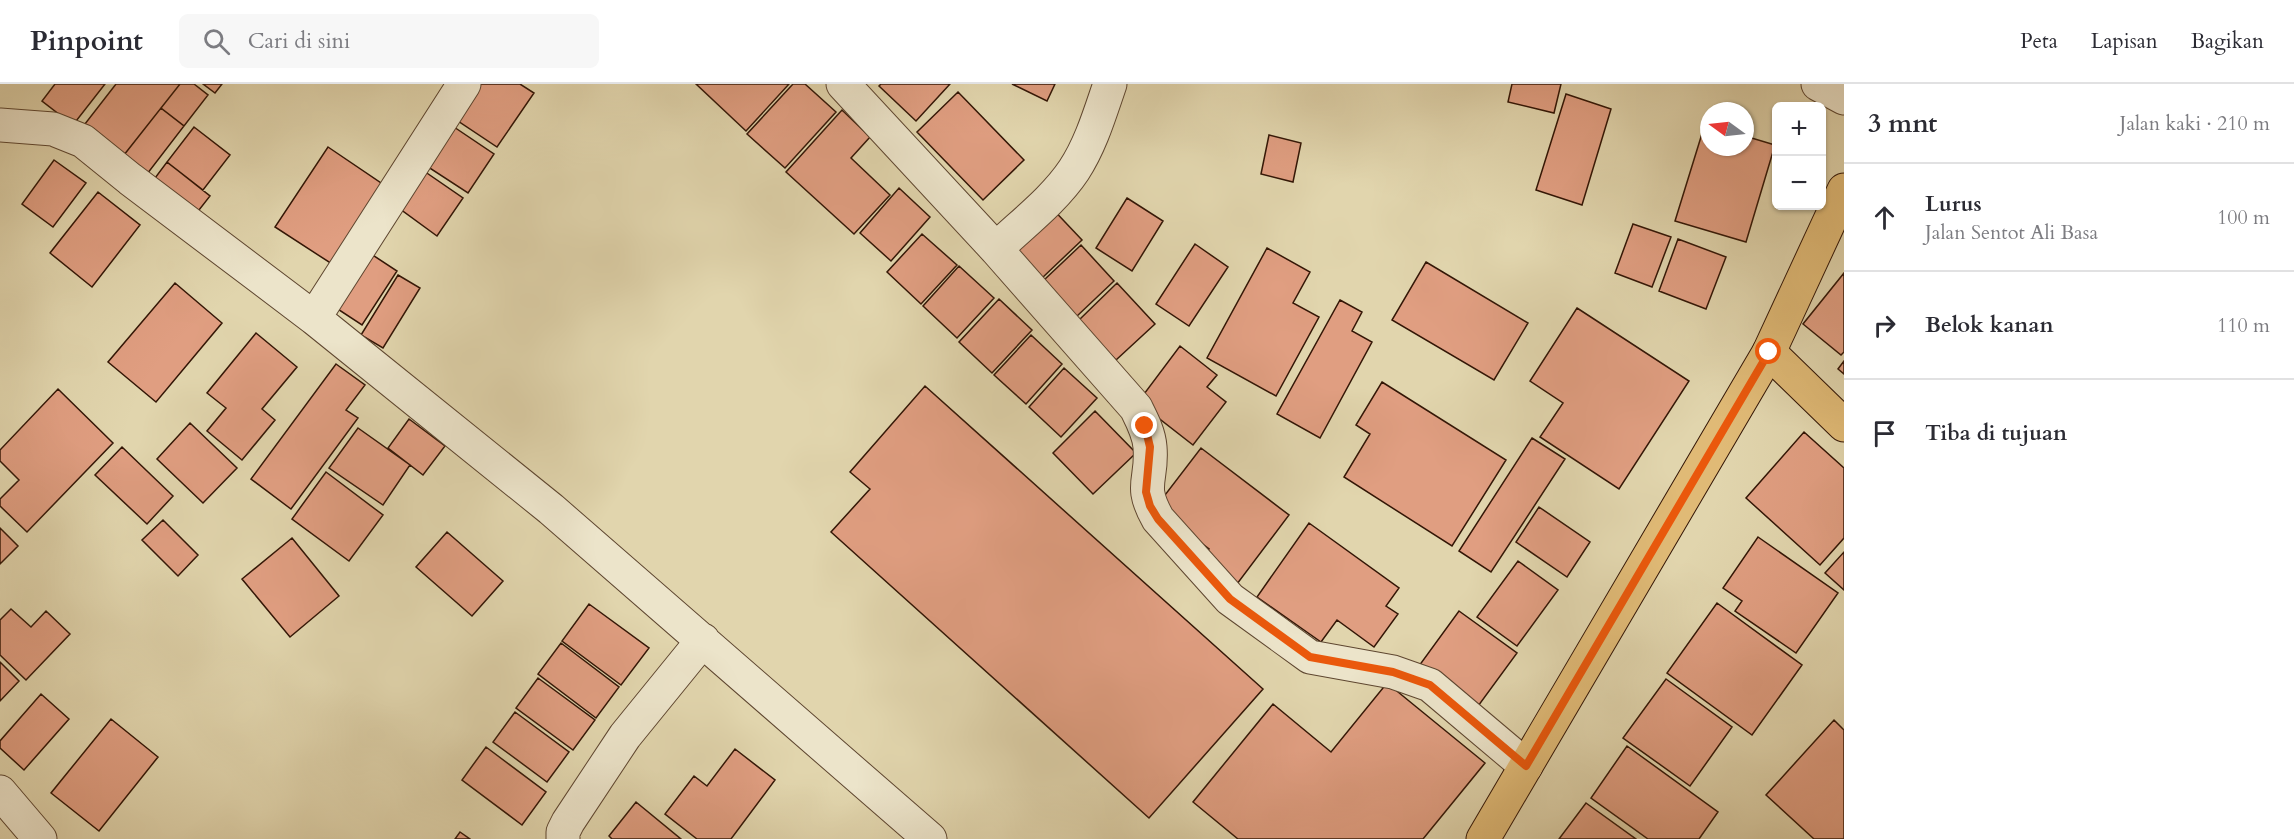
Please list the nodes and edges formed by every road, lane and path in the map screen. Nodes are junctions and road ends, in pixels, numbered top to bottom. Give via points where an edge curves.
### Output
1 (464, 84) edge
2 (843, 84) edge
3 (1110, 84) edge
4 (1818, 84) edge
5 (1844, 98) edge
6 (0, 124) edge
7 (1844, 190) edge
8 (996, 249) junction
9 (314, 318) junction
10 (1769, 352) junction
11 (1844, 424) edge
12 (703, 640) junction
13 (1526, 766) junction
14 (0, 792) edge
15 (40, 839) edge
16 (563, 839) edge
17 (930, 839) edge
18 (1483, 839) edge

1 - 9 street
2 - 8 street
3 - 8 street via 1075,169
4 - 5 street
6 - 9 street via 53,129 83,141
7 - 10 main road
8 - 13 street via 1136,408 1150,447 1146,492 1150,506 1230,599 1310,657 1393,672 1430,685
9 - 12 street via 551,508
10 - 11 main road
10 - 13 main road
12 - 16 street via 625,736 568,822
12 - 17 street
13 - 18 main road
14 - 15 street

